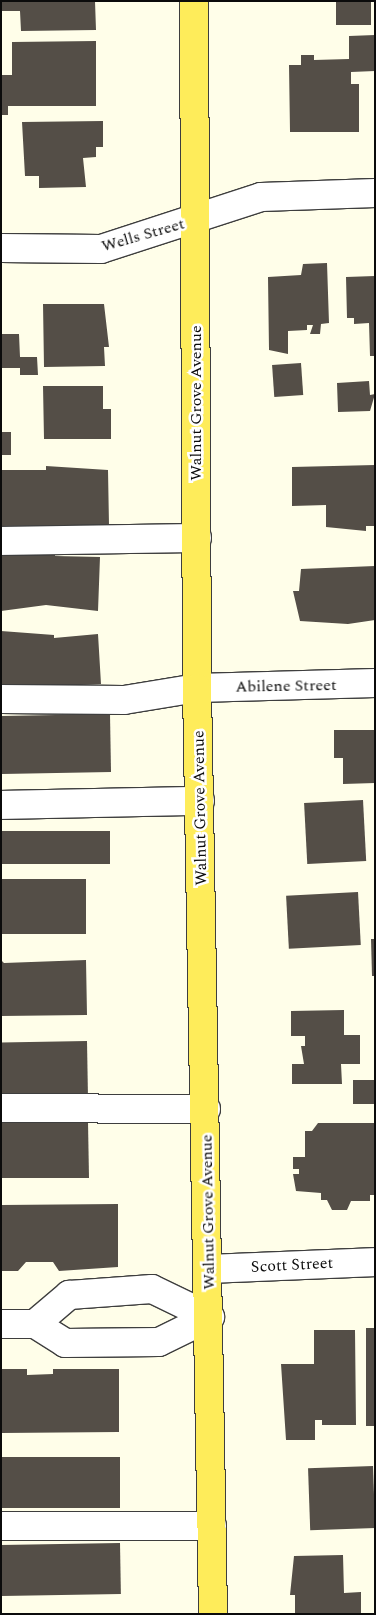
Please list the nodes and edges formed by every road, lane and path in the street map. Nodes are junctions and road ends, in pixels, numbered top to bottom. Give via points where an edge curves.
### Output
1 (194, 1) edge
2 (375, 192) edge
3 (194, 220) junction
4 (1, 248) edge
5 (197, 538) junction
6 (1, 541) edge
7 (375, 683) edge
8 (197, 688) junction
9 (1, 698) edge
10 (200, 801) junction
11 (1, 805) edge
12 (1, 1108) edge
13 (206, 1109) junction
14 (375, 1262) edge
15 (210, 1269) junction
16 (210, 1317) junction
17 (1, 1324) edge
18 (35, 1324) junction
19 (1, 1526) edge
20 (212, 1526) junction
21 (213, 1614) edge

1 - 3 main road, Walnut Grove Avenue
2 - 3 street, Wells Street via 261,197
3 - 4 street, Wells Street via 100,249
3 - 5 main road, Walnut Grove Avenue
5 - 6 street
5 - 8 main road, Walnut Grove Avenue
7 - 8 street, Abilene Street
8 - 9 street, Abilene Street via 124,700
8 - 10 main road, Walnut Grove Avenue
10 - 11 street
10 - 13 main road, Walnut Grove Avenue
12 - 13 street
13 - 15 main road, Walnut Grove Avenue
14 - 15 street, Scott Street
15 - 16 main road, Walnut Grove Avenue
16 - 18 street via 159,1342 66,1343
16 - 18 street via 152,1289 69,1295
16 - 20 main road, Walnut Grove Avenue
17 - 18 street
19 - 20 street
20 - 21 main road, Walnut Grove Avenue

